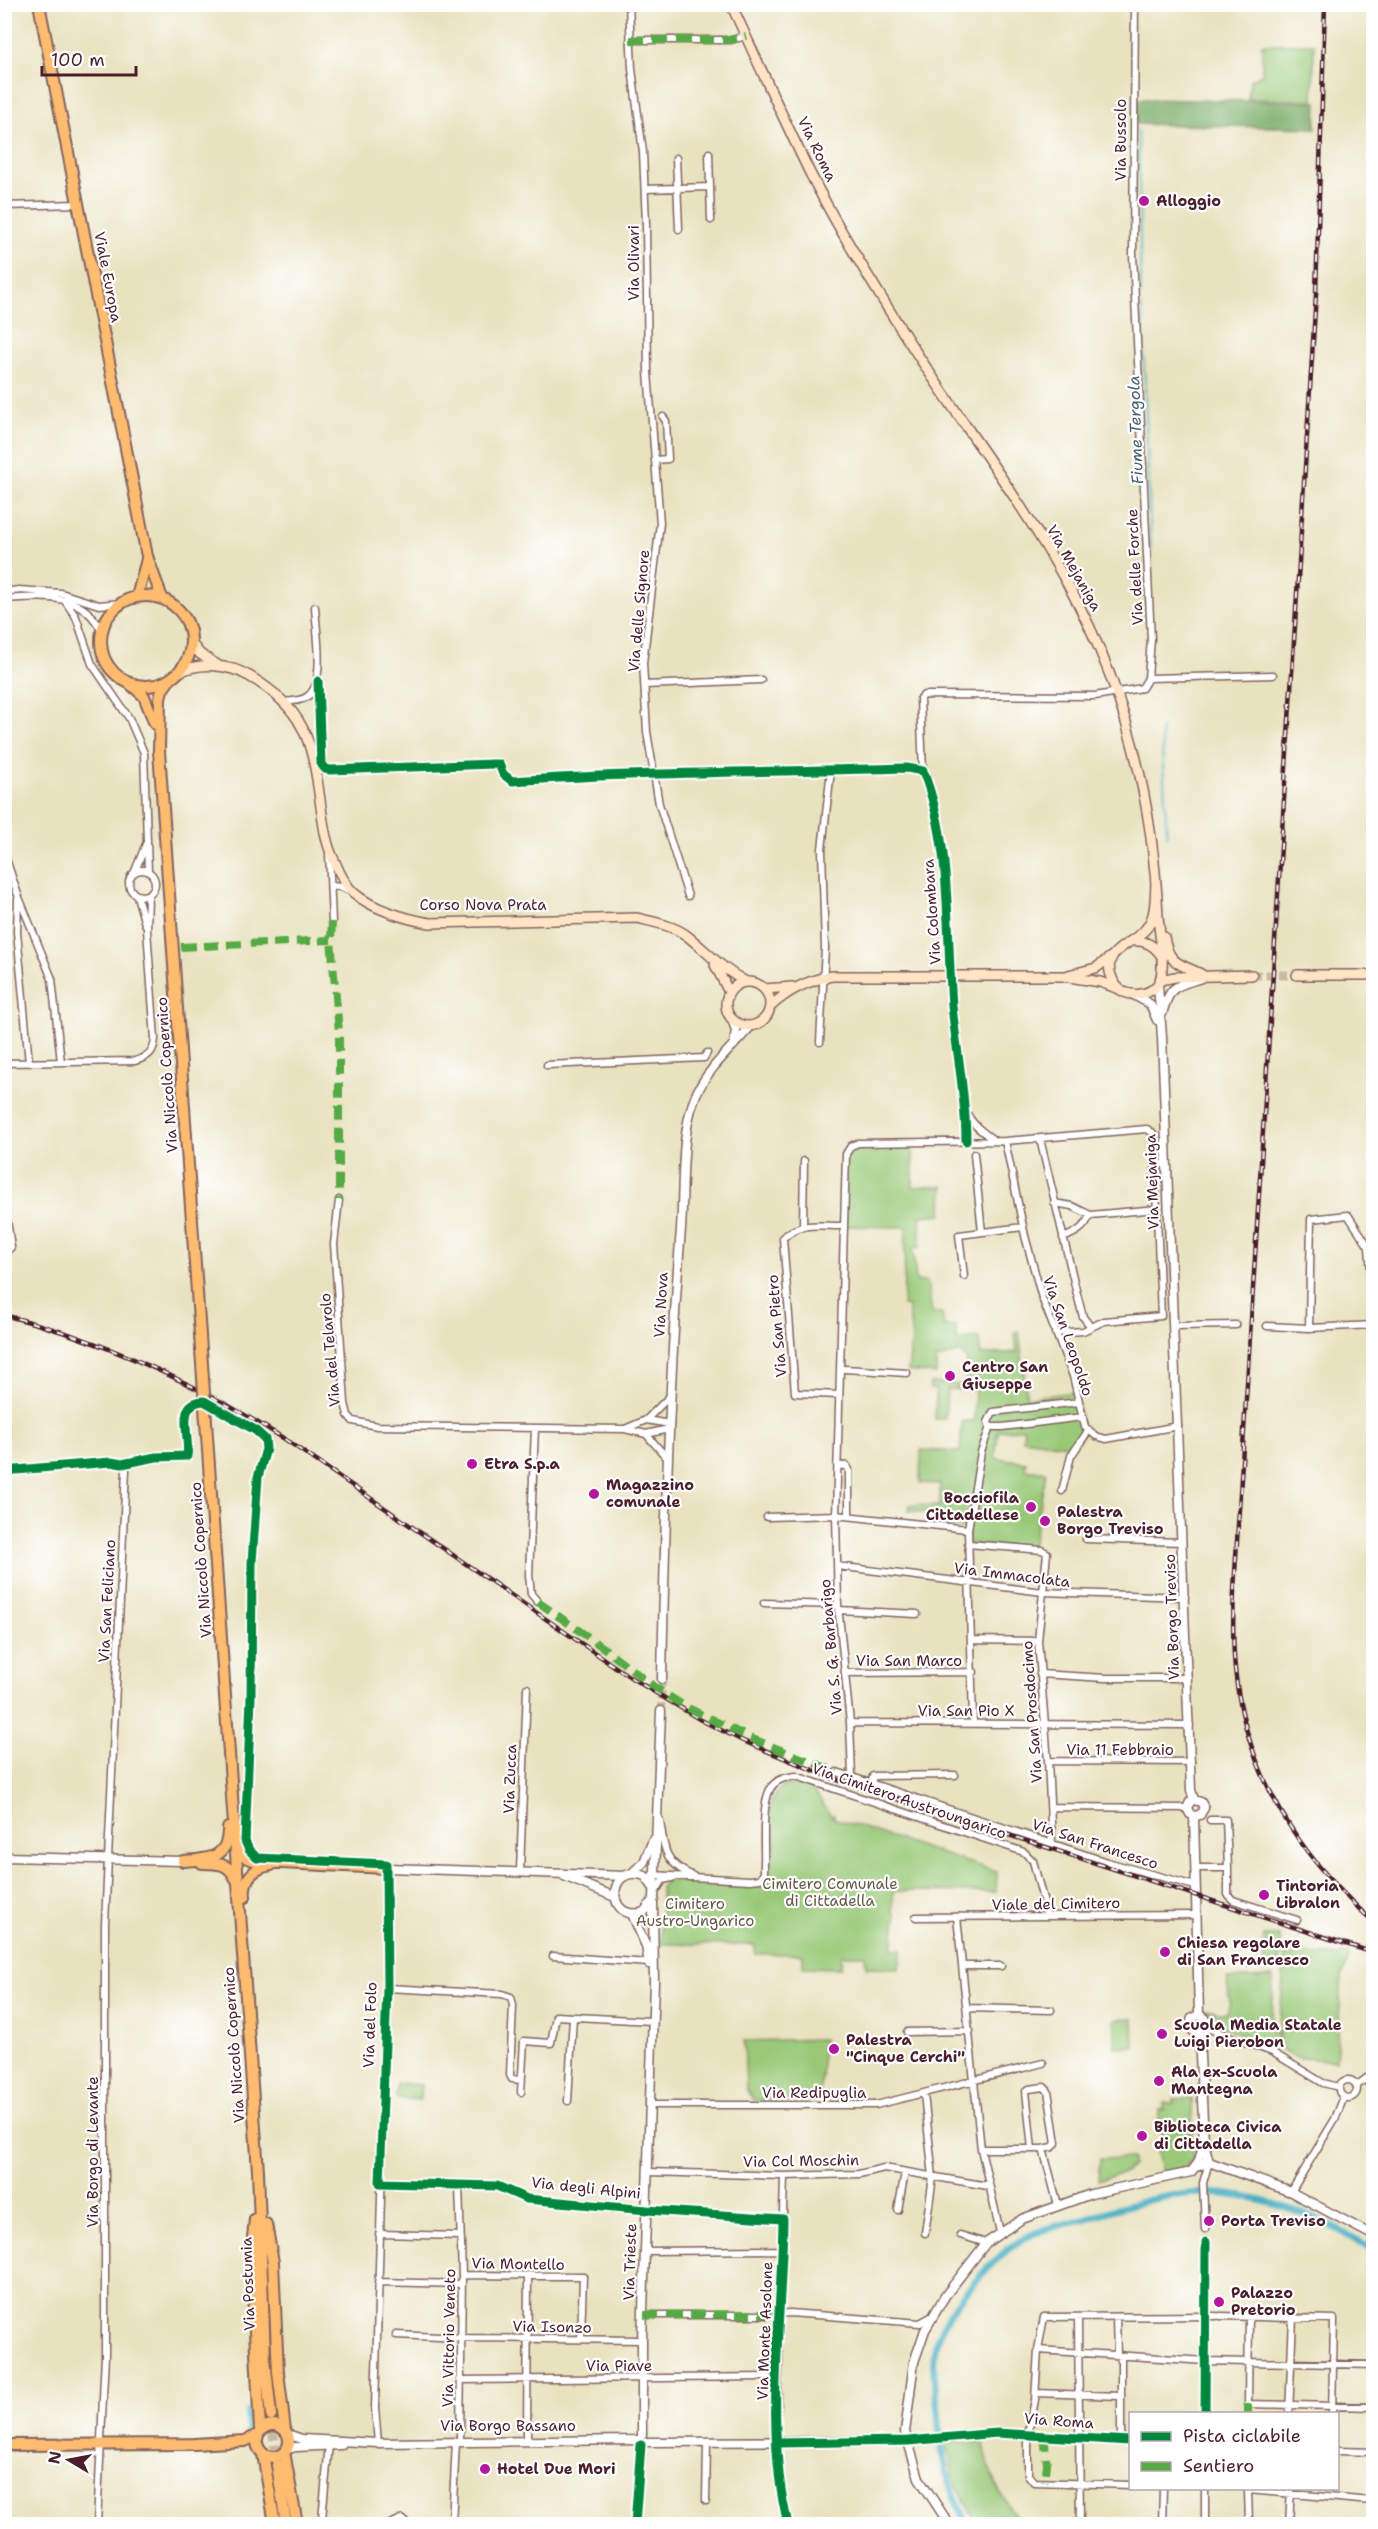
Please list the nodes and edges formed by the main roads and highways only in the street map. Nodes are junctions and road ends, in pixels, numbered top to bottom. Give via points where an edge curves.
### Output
1 (39, 4) edge
2 (731, 4) edge
3 (885, 302) joint
4 (147, 556) junction
5 (136, 597) junction
6 (162, 598) junction
7 (191, 643) junction
8 (219, 666) junction
9 (174, 676) junction
10 (128, 682) junction
11 (159, 751) junction
12 (1156, 884) junction
13 (1157, 900) junction
14 (1131, 941) junction
15 (1112, 956) junction
16 (711, 958) junction
17 (1162, 959) junction
18 (1252, 975) tunnel mouth
19 (1297, 975) tunnel mouth
20 (1374, 975) edge
21 (1063, 976) junction
22 (1201, 976) junction
23 (746, 981) junction
24 (1159, 983) junction
25 (801, 986) junction
26 (1119, 988) junction
27 (764, 989) junction
28 (729, 992) junction
29 (770, 1007) junction
30 (230, 1768) junction
31 (235, 1841) junction
32 (279, 1864) junction
33 (387, 1868) road end
34 (238, 1888) junction
35 (243, 1954) junction
36 (257, 2152) joint
37 (258, 2171) junction
38 (270, 2415) tunnel mouth
39 (286, 2432) junction
40 (259, 2433) junction
41 (194, 2444) junction
42 (4, 2445) edge
43 (285, 2451) junction
44 (262, 2453) junction
45 (277, 2465) tunnel mouth
46 (275, 2524) edge
47 (286, 2524) edge
48 (297, 2524) edge

1 - 4 main road, Viale Europa
2 - 3 main road, Via Roma via 810,173
3 - 12 main road, Via Mejaniga via 1067,583 1118,693 1142,785
4 - 5 main road, Viale Europa
4 - 6 main road, Viale Europa
5 - 6 main road
5 - 10 main road via 122,603 107,619 102,633 104,657
6 - 7 main road via 184,616
7 - 8 main road
7 - 9 main road via 188,659
8 - 9 main road via 190,667
8 - 16 main road, Corso Nova Prata via 264,685 285,702 300,723 312,747 329,850 354,893 388,912 430,923 636,918 685,934
9 - 10 main road via 149,686
9 - 11 main road, Via Niccolò Copernico via 160,698
10 - 11 main road, Via Niccolò Copernico via 148,702
11 - 30 main road, Via Niccolò Copernico, bridge
12 - 13 main road, Via Mejaniga
12 - 14 main road, Via Mejaniga via 1150,923
13 - 17 main road, Via Mejaniga
13 - 22 main road, Via Mejaniga via 1169,956
14 - 15 main road, Via Mejaniga
14 - 17 main road via 1151,945
15 - 21 main road, Via Nova via 1096,968
15 - 26 main road via 1110,973
16 - 23 main road, Corso Nova Prata
16 - 28 main road, Corso Nova Prata
17 - 22 main road via 1180,971
17 - 24 main road, Via Mejaniga
18 - 22 main road
19 - 20 main road
21 - 25 main road, Via Nova via 824,977
21 - 26 main road, Via Nova
22 - 24 main road via 1175,977
23 - 27 main road, Via Nova
23 - 28 main road
24 - 26 main road, Via Mejaniga via 1145,993 1131,994
25 - 27 main road, Via Nova
25 - 29 main road, Via Nova
27 - 29 main road
28 - 29 main road, Via Nova via 726,1011 734,1022 751,1026 762,1022
30 - 31 main road, Via Niccolò Copernico
30 - 34 main road via 226,1847 211,1857 183,1861 225,1866 232,1871
31 - 32 main road via 248,1859
31 - 34 main road, Via Niccolò Copernico
32 - 33 main road
32 - 35 main road via 258,1869 248,1879 244,1891
34 - 35 main road, Via Niccolò Copernico
35 - 36 main road, Via Niccolò Copernico
36 - 37 main road, Via Postumia
37 - 38 main road, Via Postumia
37 - 39 main road via 273,2262 278,2372
37 - 40 main road via 252,2272
39 - 40 main road, Via Borgo Bassano via 272,2425
39 - 43 main road
40 - 41 main road, Via Borgo Bassano via 245,2441
40 - 44 main road via 257,2442
41 - 42 main road
41 - 44 main road, Via Borgo Bassano
43 - 44 main road, Via Borgo Bassano via 271,2457
43 - 48 main road
44 - 46 main road
45 - 47 main road

